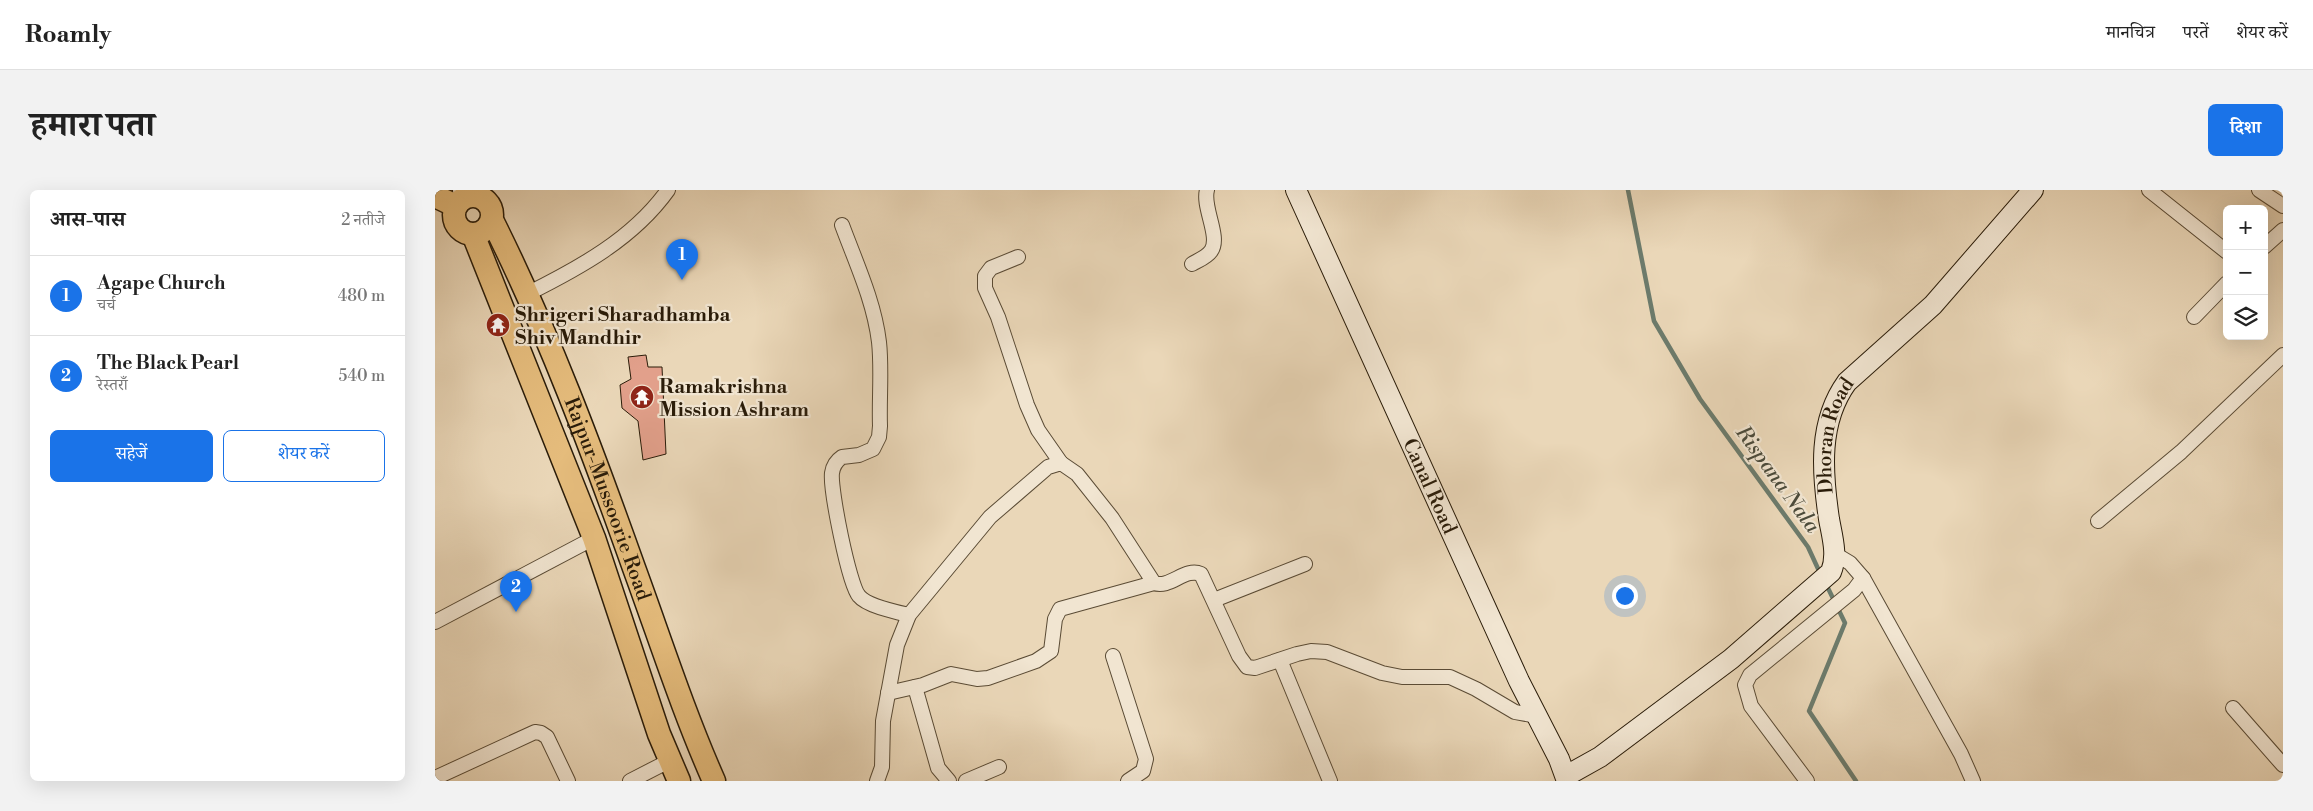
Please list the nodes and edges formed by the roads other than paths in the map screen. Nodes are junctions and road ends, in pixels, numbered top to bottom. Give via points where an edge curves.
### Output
1 (668, 190) edge
2 (1207, 190) edge
3 (1296, 190) edge
4 (2033, 190) edge
5 (2149, 190) edge
6 (2259, 190) edge
7 (435, 196) edge
8 (2283, 206) edge
9 (463, 210) edge
10 (435, 218) edge
11 (492, 220) junction
12 (843, 225) dead end
13 (2283, 230) edge
14 (2268, 243) edge
15 (2224, 250) edge
16 (1018, 257) dead end
17 (1192, 264) dead end
18 (2223, 288) edge
19 (527, 294) junction
20 (2194, 317) dead end
21 (2283, 355) edge
22 (1061, 464) junction
23 (2097, 521) dead end
24 (594, 538) junction
25 (1833, 563) junction
26 (1305, 564) dead end
27 (1863, 578) junction
28 (1154, 583) junction
29 (1214, 600) junction
30 (909, 615) junction
31 (435, 622) edge
32 (1113, 656) dead end
33 (1280, 660) junction
34 (915, 687) junction
35 (888, 693) junction
36 (2233, 708) dead end
37 (1537, 716) junction
38 (669, 761) junction
39 (2283, 765) edge
40 (999, 766) dead end
41 (435, 778) edge
42 (1137, 779) edge
43 (1567, 779) edge
44 (568, 781) edge
45 (630, 781) edge
46 (679, 781) edge
47 (714, 781) edge
48 (877, 781) edge
49 (949, 781) edge
50 (966, 781) edge
51 (1330, 781) edge
52 (1807, 781) edge
53 (1973, 781) edge

1 - 19 street via 634,227 592,259
2 - 17 street via 1214,245 1208,254
3 - 37 street, Canal Road
4 - 25 street, Dhoran Road via 1933,305 1847,382 1838,394 1830,417 1824,458
5 - 15 street
6 - 8 street
7 - 9 main road
9 - 10 main road
9 - 11 main road via 485,230
9 - 11 main road, Rajpur-Mussoorie Road via 478,196 484,198 491,208
9 - 24 main road, Rajpur-Mussoorie Road
11 - 19 main road, Rajpur-Mussoorie Road
12 - 30 street via 877,330 880,426 873,449 842,457 834,464 833,496 857,593 863,600
13 - 14 street
16 - 22 street via 991,268 985,276 985,288 1027,405 1038,430
18 - 20 street
19 - 47 main road, Rajpur-Mussoorie Road via 565,385 697,744
21 - 23 street via 2181,452
22 - 28 street via 1077,474 1112,518
22 - 30 street via 1048,467 1002,505
24 - 31 street
24 - 38 main road, Rajpur-Mussoorie Road
25 - 27 street via 1850,563
25 - 43 street via 1731,659
26 - 29 street
27 - 52 street via 1854,590 1750,675 1745,685 1751,706
27 - 53 street
28 - 29 street via 1198,573
28 - 34 street via 1060,610 1055,619 1051,651 1036,661 987,678 951,674
29 - 33 street via 1247,667 1255,668
30 - 35 street via 897,645
32 - 42 street via 1146,759
33 - 37 street via 1311,651 1327,652 1382,672 1409,677 1450,677 1515,712
33 - 51 street
34 - 35 street
34 - 49 street via 938,768
35 - 48 street via 882,767
36 - 39 street
37 - 43 street, Canal Road
38 - 45 street
38 - 46 main road, Rajpur-Mussoorie Road
40 - 50 street
41 - 44 street via 535,732 547,737

